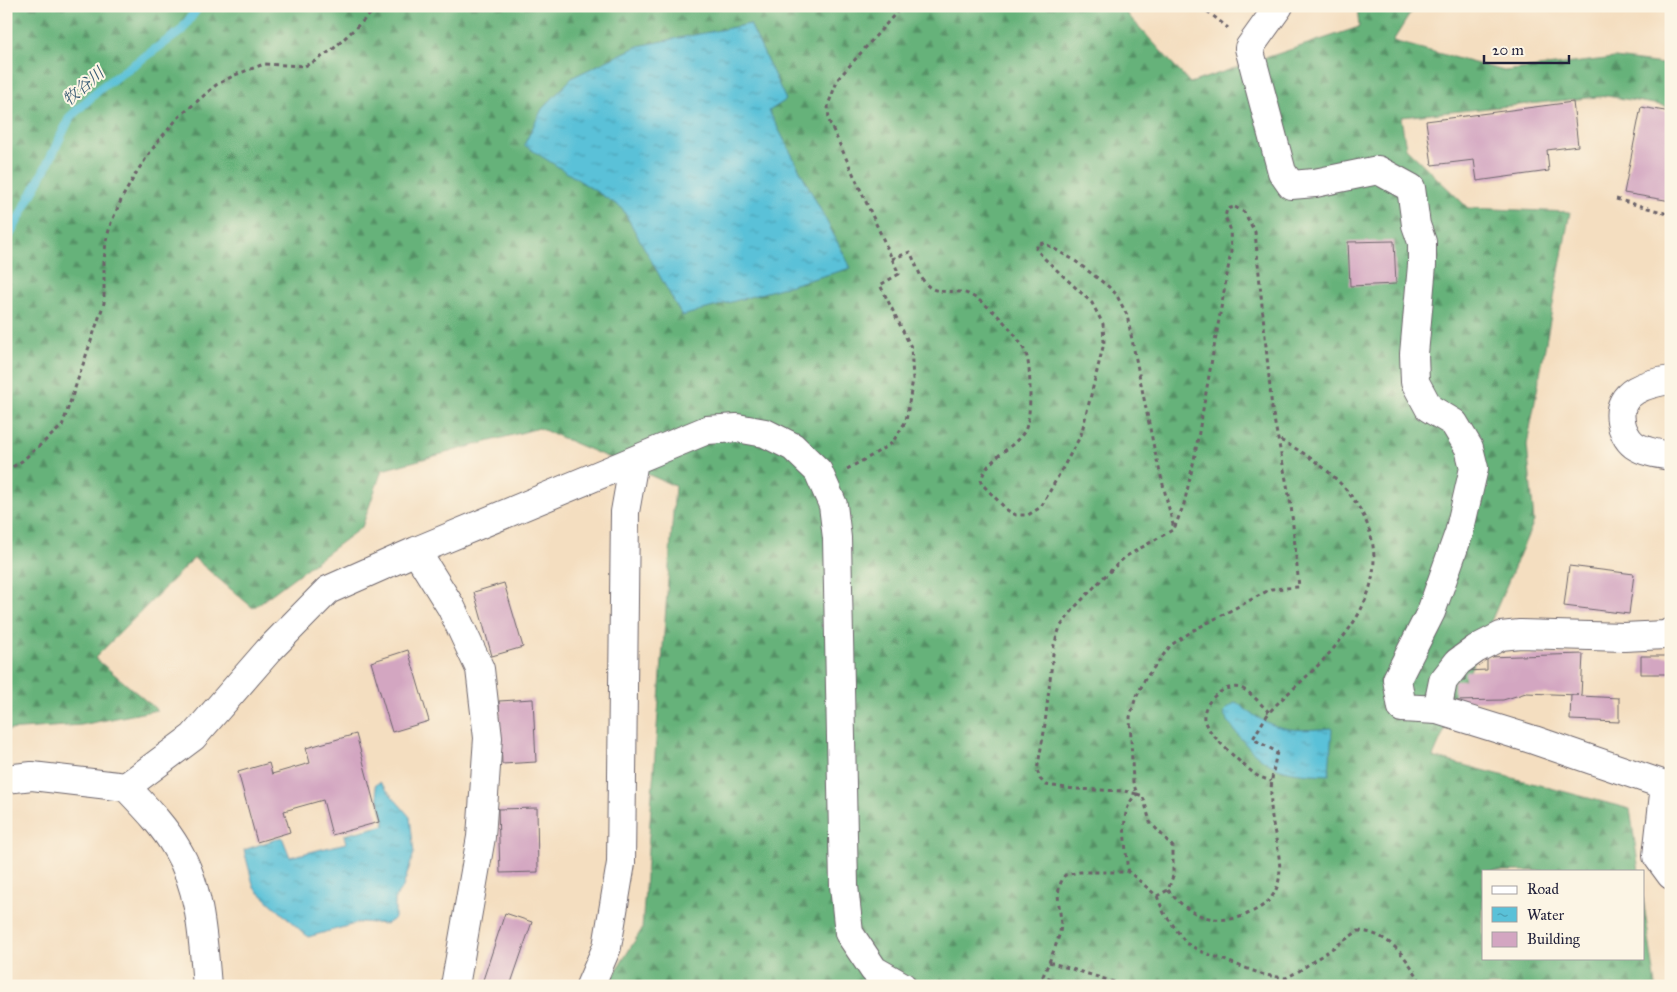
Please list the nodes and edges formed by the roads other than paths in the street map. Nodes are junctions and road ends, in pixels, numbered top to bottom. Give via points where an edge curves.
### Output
1 (1279, 6) edge
2 (1671, 380) edge
3 (1671, 456) edge
4 (634, 461) junction
5 (416, 551) junction
6 (1671, 632) edge
7 (1437, 710) junction
8 (6, 779) edge
9 (126, 787) junction
10 (1671, 875) edge
11 (207, 986) edge
12 (455, 986) edge
13 (590, 986) edge
14 (902, 986) edge

1 - 7 street via 1249,48 1282,172 1291,185 1378,170 1411,188 1416,226 1422,242 1415,382 1429,408 1454,423 1469,448 1474,468 1460,533 1431,612 1397,679 1402,708
2 - 3 street via 1641,386 1625,399 1619,413 1622,429 1633,444 1653,453
4 - 5 street
4 - 13 street via 625,512 621,863 607,947
4 - 14 street via 707,430 737,428 765,433 793,447 818,471 833,505 837,538 844,886 850,933 874,970
5 - 9 street via 328,590 268,651 193,737
5 - 12 street via 451,607 480,669 488,738 481,837
6 - 7 street via 1624,637 1501,636 1458,662 1443,681
7 - 10 street via 1665,785 1657,856
8 - 9 street via 32,776
9 - 11 street via 177,849 193,884

